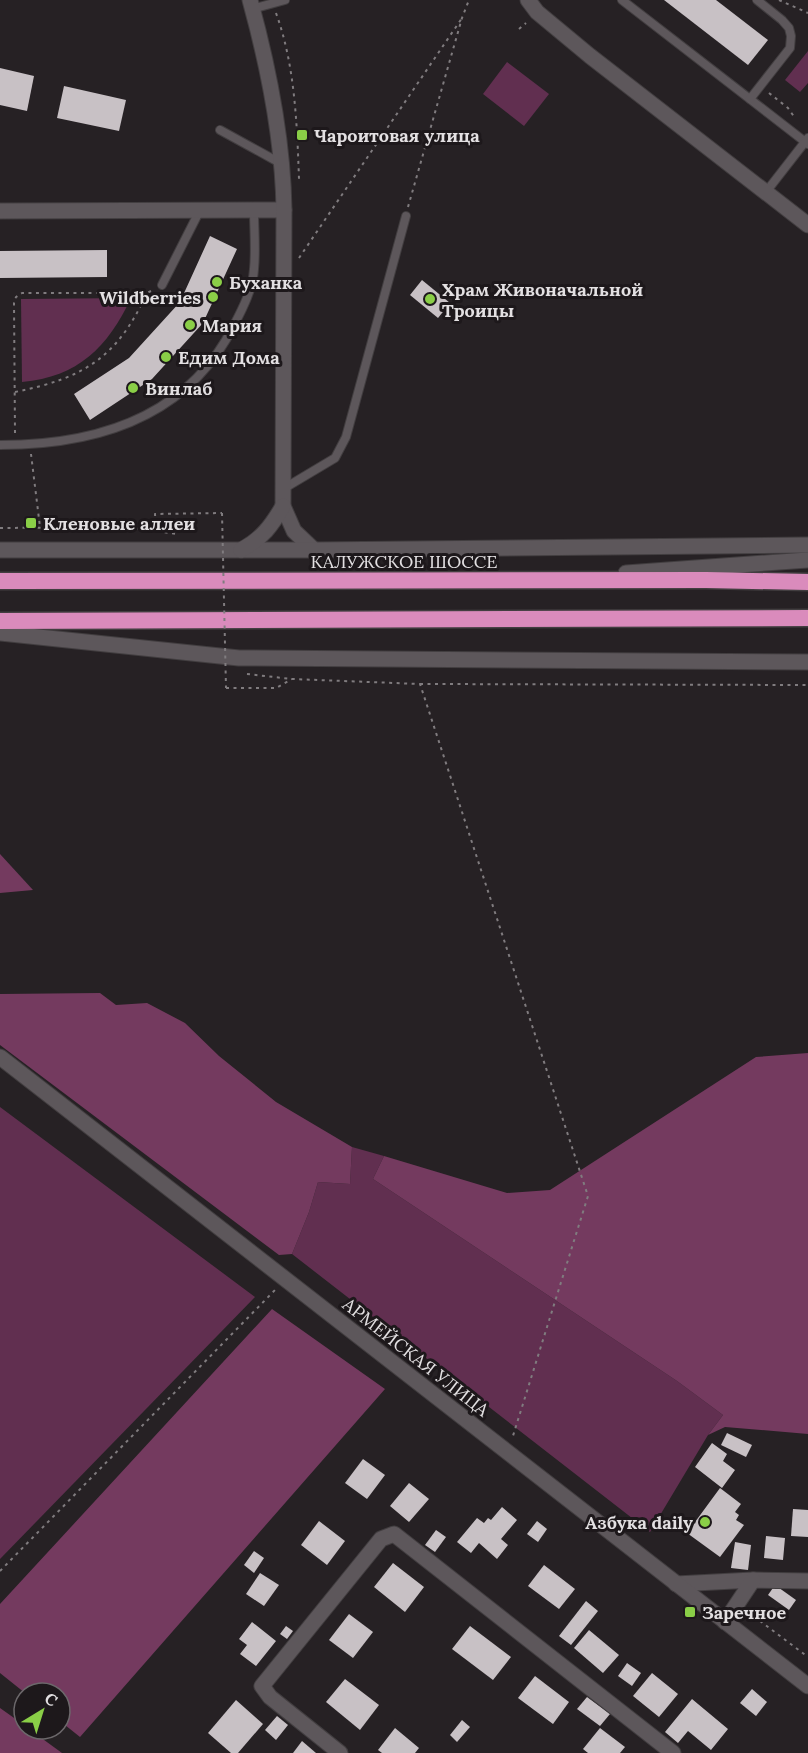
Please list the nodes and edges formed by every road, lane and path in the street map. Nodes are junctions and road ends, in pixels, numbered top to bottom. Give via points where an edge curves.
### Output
1 (285, 0) edge
2 (469, 0) edge
3 (528, 0) edge
4 (622, 0) edge
5 (757, 0) edge
6 (779, 0) edge
7 (251, 4) edge
8 (808, 13) edge
9 (462, 18) junction
10 (750, 99) junction
11 (220, 130) dead end
12 (807, 141) edge
13 (282, 165) junction
14 (766, 192) junction
15 (200, 210) junction
16 (254, 210) junction
17 (284, 210) junction
18 (0, 211) edge
19 (406, 216) joint
20 (808, 225) edge
21 (299, 258) dead end
22 (162, 285) dead end
23 (14, 392) junction
24 (0, 445) edge
25 (15, 445) junction
26 (30, 445) junction
27 (283, 489) junction
28 (283, 506) junction
29 (40, 527) junction
30 (0, 528) edge
31 (156, 531) junction
32 (184, 535) dead end
33 (216, 535) dead end
34 (227, 535) dead end
35 (808, 545) edge
36 (0, 550) edge
37 (241, 550) junction
38 (314, 550) junction
39 (808, 560) edge
40 (0, 581) edge
41 (525, 581) junction
42 (808, 582) edge
43 (808, 618) edge
44 (0, 621) edge
45 (0, 633) edge
46 (808, 662) edge
47 (222, 671) dead end
48 (234, 672) dead end
49 (245, 674) dead end
50 (292, 679) junction
51 (420, 684) junction
52 (808, 685) edge
53 (0, 1057) edge
54 (285, 1280) junction
55 (508, 1453) junction
56 (0, 1570) edge
57 (753, 1580) junction
58 (808, 1581) edge
59 (676, 1584) junction
60 (736, 1604) junction
61 (725, 1622) junction
62 (808, 1657) edge
63 (808, 1686) edge
64 (340, 1753) edge
65 (673, 1753) edge

1 - 7 lane
2 - 9 path
3 - 14 street via 590,56
4 - 10 lane
5 - 10 lane via 782,20 791,36 790,48
6 - 8 path
7 - 13 street via 271,84
9 - 19 path
9 - 21 path
10 - 12 lane
11 - 13 lane
12 - 14 lane
13 - 17 street
14 - 20 street
15 - 16 street
15 - 18 street
15 - 22 lane
16 - 17 street
16 - 26 lane via 254,271 249,290 230,335 204,369 168,402 147,415 103,433
17 - 27 street
19 - 27 lane via 346,437 335,458
23 - 23 path via 14,303 19,295 147,292 117,343 92,365 59,382
23 - 25 path
24 - 25 lane
25 - 26 lane
26 - 29 path
27 - 28 street
28 - 37 street via 268,531
28 - 38 street via 294,531
29 - 30 path
29 - 31 path via 128,527
31 - 32 path
31 - 50 path, bridge via 155,514 222,513 226,688 276,688
33 - 34 path
35 - 38 street
36 - 37 street
37 - 38 street
39 - 41 street
40 - 41 highway, КАЛУЖСКОЕ ШОССЕ
41 - 42 highway, КАЛУЖСКОЕ ШОССЕ
43 - 44 highway
45 - 46 street via 238,658
47 - 48 path
49 - 50 path
50 - 51 path
51 - 52 path
51 - 55 path via 588,1196
53 - 54 street, АРМЕЙСКАЯ УЛИЦА
54 - 55 street, АРМЕЙСКАЯ УЛИЦА
54 - 56 path
55 - 59 street, АРМЕЙСКАЯ УЛИЦА
57 - 58 street
57 - 59 street
57 - 60 street
59 - 61 street, АРМЕЙСКАЯ УЛИЦА
60 - 61 street
60 - 62 path
61 - 63 street, АРМЕЙСКАЯ УЛИЦА
64 - 65 street via 270,1697 262,1686 381,1539 393,1534

